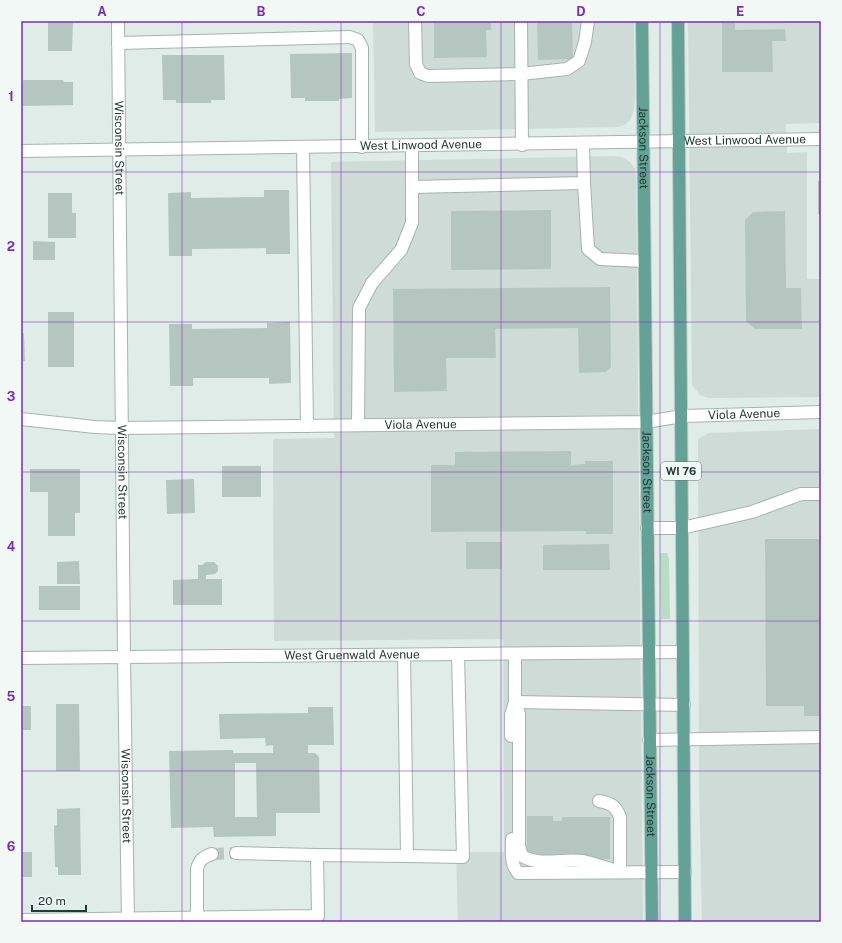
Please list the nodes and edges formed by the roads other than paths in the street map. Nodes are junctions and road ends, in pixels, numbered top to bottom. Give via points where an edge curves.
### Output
1 (118, 21) edge
2 (415, 21) edge
3 (521, 21) edge
4 (588, 21) edge
5 (642, 21) edge
6 (678, 21) edge
7 (118, 43) junction
8 (521, 74) junction
9 (821, 139) edge
10 (643, 142) junction
11 (678, 142) junction
12 (522, 144) junction
13 (583, 144) junction
14 (412, 146) junction
15 (303, 147) junction
16 (362, 147) junction
17 (119, 150) junction
18 (21, 151) edge
19 (584, 183) junction
20 (412, 187) junction
21 (644, 261) junction
22 (821, 412) edge
23 (682, 416) junction
24 (21, 419) edge
25 (646, 422) junction
26 (358, 425) junction
27 (307, 426) junction
28 (121, 428) junction
29 (821, 494) edge
30 (647, 528) junction
31 (682, 528) junction
32 (683, 652) junction
33 (649, 653) junction
34 (458, 654) junction
35 (515, 654) junction
36 (404, 655) junction
37 (124, 657) junction
38 (21, 658) edge
39 (515, 702) junction
40 (649, 705) junction
41 (684, 705) junction
42 (821, 737) edge
43 (684, 739) junction
44 (649, 740) junction
45 (599, 801) dead end
46 (236, 853) tunnel mouth
47 (212, 854) tunnel mouth
48 (317, 855) junction
49 (406, 856) junction
50 (651, 871) junction
51 (620, 872) junction
52 (684, 872) junction
53 (197, 918) junction
54 (21, 920) edge
55 (128, 920) edge
56 (652, 922) edge
57 (685, 922) edge

1 - 7 street, Wisconsin Street
2 - 8 street via 416,64 420,74
3 - 8 street
4 - 8 street via 579,61 567,69
5 - 10 main road, Jackson Street / WI 76
6 - 11 main road, WI 76
7 - 16 street via 350,37 358,40 362,48
7 - 17 street, Wisconsin Street
8 - 12 street
9 - 11 street, West Linwood Avenue
10 - 11 street, West Linwood Avenue
10 - 13 street, West Linwood Avenue
10 - 21 main road, Jackson Street / WI 76
11 - 23 main road, WI 76
12 - 13 street, West Linwood Avenue
12 - 14 street, West Linwood Avenue
13 - 19 street
14 - 16 street, West Linwood Avenue
14 - 20 street
15 - 16 street, West Linwood Avenue
15 - 17 street, West Linwood Avenue
15 - 27 street
17 - 18 street, West Linwood Avenue
17 - 28 street, Wisconsin Street
19 - 20 street
19 - 21 street via 588,249 600,259
20 - 26 street via 412,223 401,250 372,283 359,308
21 - 25 main road, Jackson Street / WI 76
22 - 23 street, Viola Avenue
23 - 25 street, Viola Avenue
23 - 31 main road, WI 76
24 - 28 street, Viola Avenue via 95,428
25 - 26 street, Viola Avenue
25 - 30 main road, Jackson Street / WI 76
26 - 27 street, Viola Avenue
27 - 28 street, Viola Avenue
28 - 37 street, Wisconsin Street
29 - 31 street via 801,494 752,512
30 - 31 street
30 - 33 main road, Jackson Street / WI 76
31 - 32 main road, WI 76
32 - 33 street, West Gruenwald Avenue
32 - 41 main road, WI 76
33 - 35 street, West Gruenwald Avenue
33 - 40 main road, Jackson Street / WI 76
34 - 35 street, West Gruenwald Avenue
34 - 36 street, West Gruenwald Avenue
34 - 49 street via 463,857
35 - 39 street
36 - 37 street, West Gruenwald Avenue
36 - 49 street
37 - 38 street, West Gruenwald Avenue
37 - 55 street, Wisconsin Street
39 - 40 street
39 - 51 street via 519,714 519,846 522,856 538,861 583,861
39 - 51 street via 511,715 514,869 518,873
40 - 41 street
40 - 44 main road, Jackson Street / WI 76
41 - 43 main road, WI 76
42 - 43 street
43 - 44 street
43 - 52 main road, WI 76
44 - 50 main road, Jackson Street / WI 76
45 - 51 street via 612,805 620,817
46 - 48 street
47 - 53 street via 204,857 197,869
48 - 49 street
48 - 53 street via 318,916
50 - 51 street
50 - 52 street
50 - 56 main road, Jackson Street / WI 76
52 - 57 main road, WI 76
53 - 55 street
54 - 55 street

